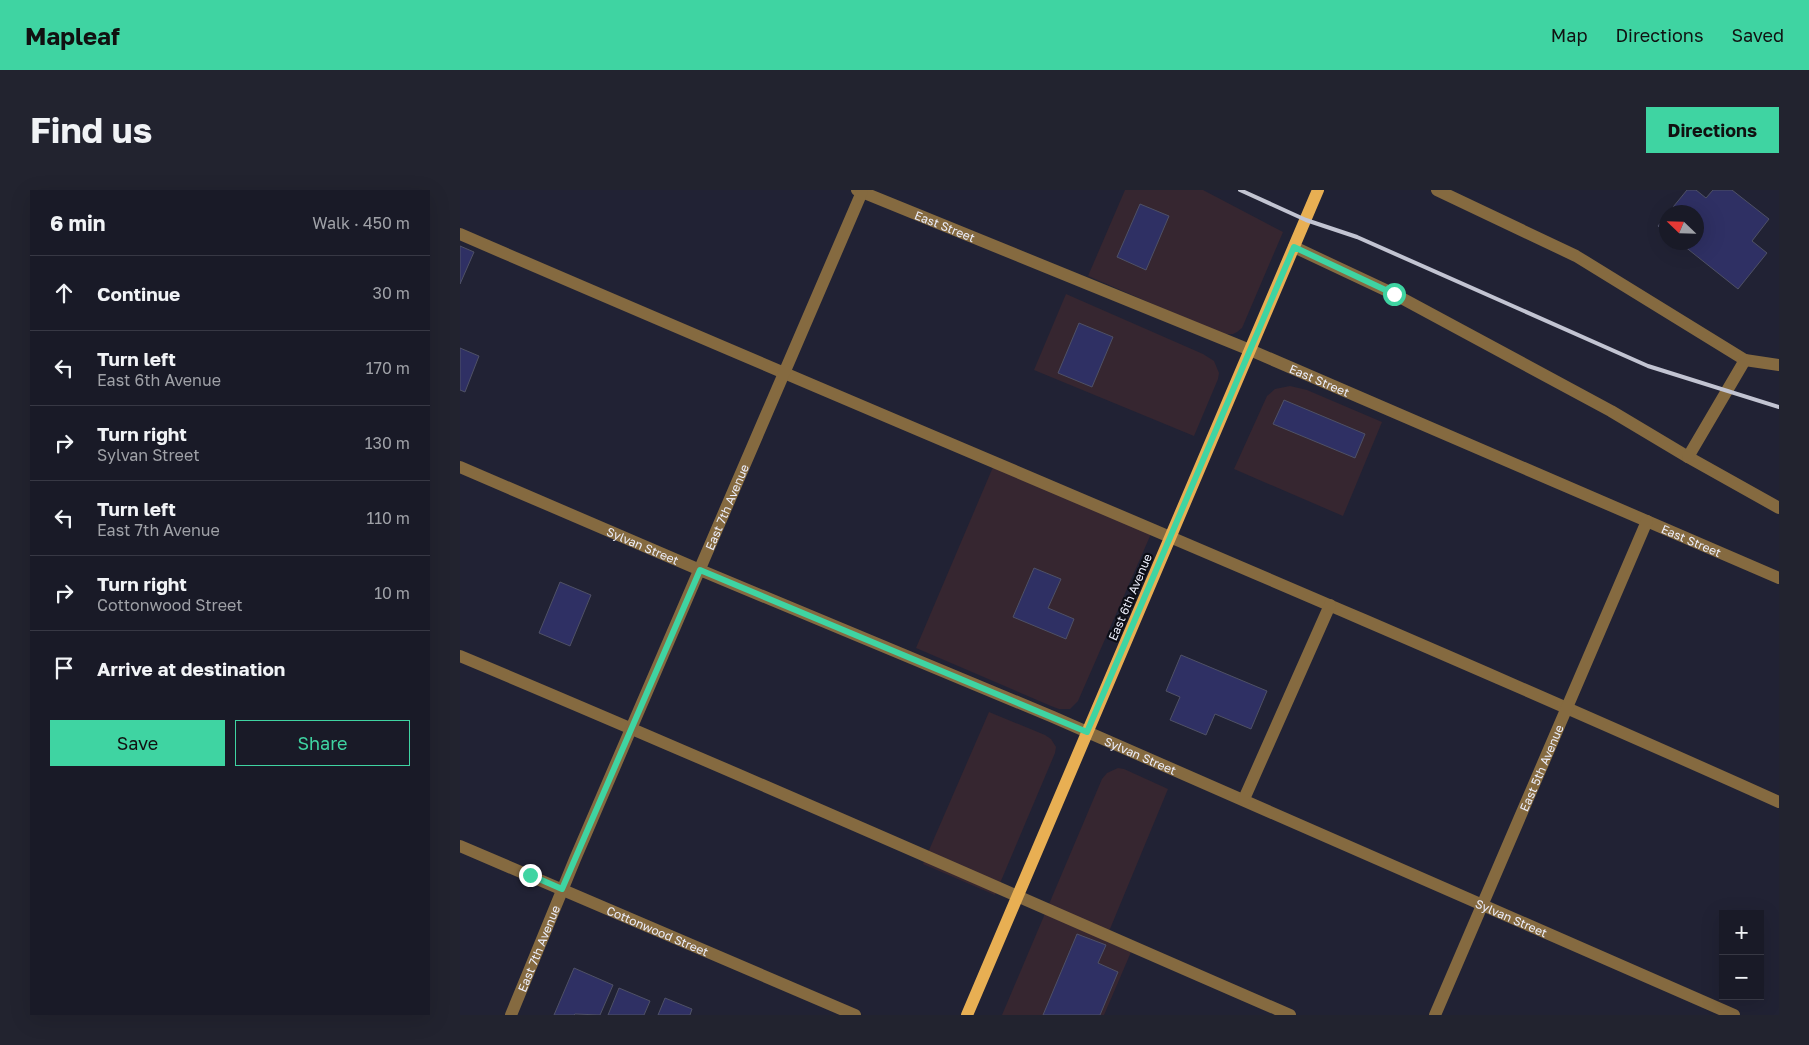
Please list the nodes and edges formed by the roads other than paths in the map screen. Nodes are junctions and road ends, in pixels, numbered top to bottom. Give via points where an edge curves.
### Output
1 (1318, 190) edge
2 (1437, 190) edge
3 (860, 191) edge
4 (460, 234) edge
5 (1294, 247) junction
6 (1250, 350) junction
7 (1745, 360) junction
8 (1779, 365) edge
9 (783, 374) junction
10 (1688, 457) junction
11 (460, 467) edge
12 (1779, 508) edge
13 (1647, 521) junction
14 (1171, 537) junction
15 (700, 570) junction
16 (1779, 578) edge
17 (1330, 605) junction
18 (460, 656) edge
19 (1567, 708) junction
20 (632, 728) junction
21 (1087, 732) junction
22 (1244, 799) junction
23 (1779, 802) edge
24 (460, 846) edge
25 (562, 889) junction
26 (1017, 897) junction
27 (1482, 905) junction
28 (511, 1015) edge
29 (854, 1015) edge
30 (967, 1015) edge
31 (1290, 1015) edge
32 (1435, 1015) edge
33 (1734, 1015) edge

1 - 5 main road, East 6th Avenue
2 - 7 street via 1576,256
3 - 6 street, East Street
3 - 9 street, East 7th Avenue
4 - 9 street
5 - 6 main road, East 6th Avenue
5 - 10 street via 1394,294
6 - 13 street, East Street
6 - 14 main road, East 6th Avenue
7 - 8 street
7 - 10 street
9 - 14 street
9 - 15 street, East 7th Avenue
10 - 12 street
11 - 15 street, Sylvan Street
13 - 16 street, East Street
13 - 19 street, East 5th Avenue
14 - 17 street
14 - 21 main road, East 6th Avenue
15 - 20 street, East 7th Avenue
15 - 21 street, Sylvan Street
17 - 19 street
17 - 22 street
18 - 20 street
19 - 23 street
19 - 27 street, East 5th Avenue
20 - 25 street, East 7th Avenue
20 - 26 street
21 - 22 street, Sylvan Street
21 - 26 main road, East 6th Avenue
22 - 27 street, Sylvan Street
24 - 25 street, Cottonwood Street
25 - 28 street, East 7th Avenue
25 - 29 street, Cottonwood Street
26 - 30 main road, East 6th Avenue
26 - 31 street
27 - 32 street, East 5th Avenue
27 - 33 street, Sylvan Street

